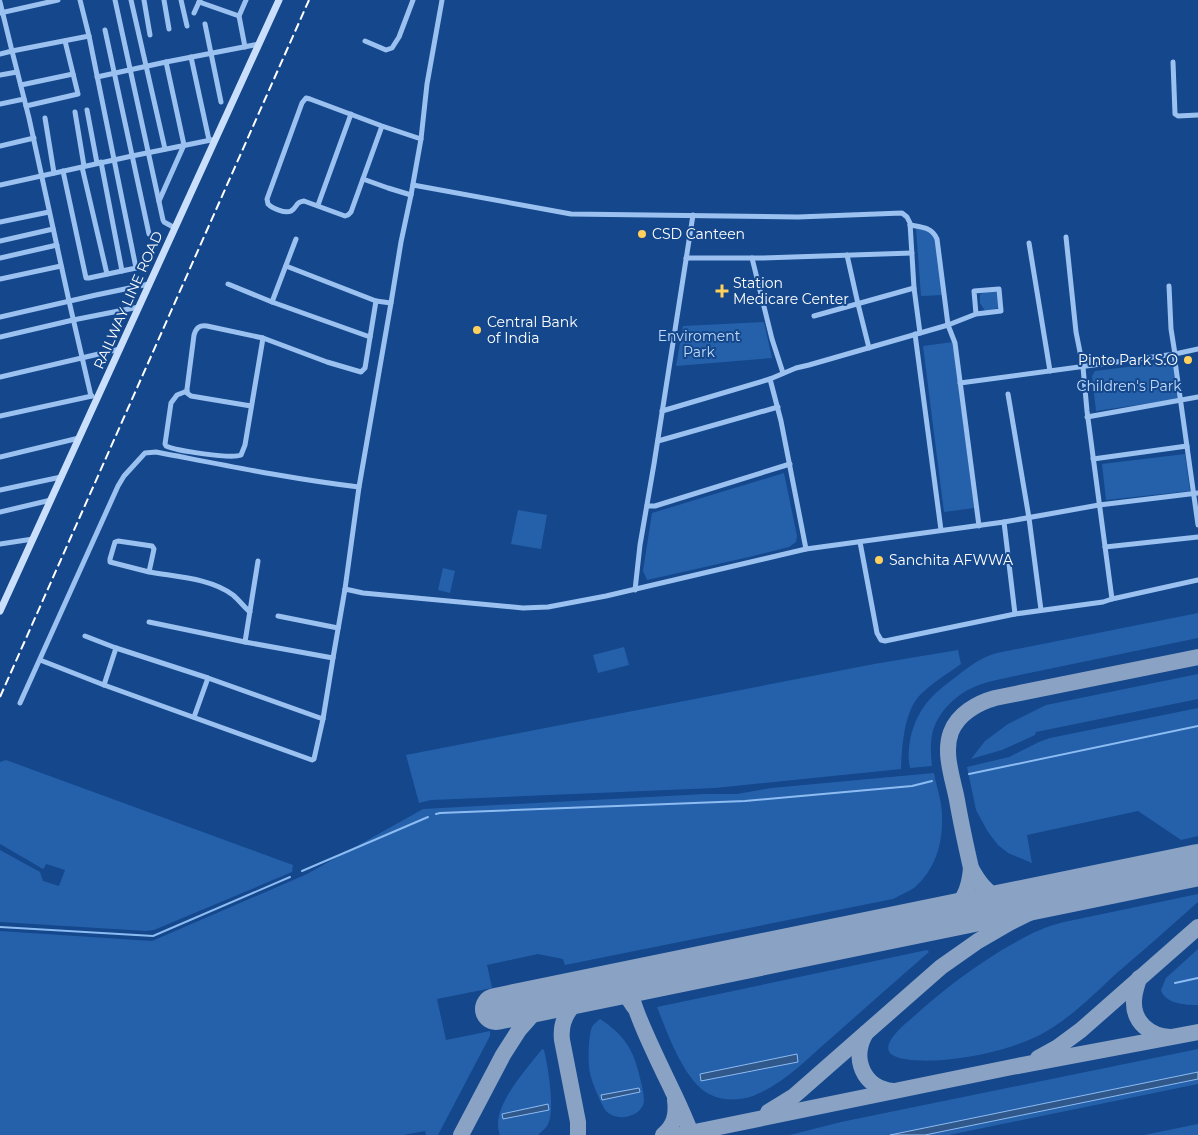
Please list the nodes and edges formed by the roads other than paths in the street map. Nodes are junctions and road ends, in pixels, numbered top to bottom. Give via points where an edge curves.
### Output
1 (58, 0) edge
2 (80, 0) edge
3 (115, 0) edge
4 (131, 0) edge
5 (144, 0) edge
6 (164, 0) edge
7 (181, 0) edge
8 (246, 0) edge
9 (279, 0) edge
10 (413, 0) edge
11 (442, 0) edge
12 (200, 1) edge
13 (0, 2) edge
14 (1, 12) edge
15 (194, 13) dead end
16 (239, 16) junction
17 (205, 24) dead end
18 (187, 26) dead end
19 (169, 29) dead end
20 (104, 30) dead end
21 (7, 31) junction
22 (0, 32) edge
23 (150, 35) dead end
24 (89, 36) junction
25 (65, 41) junction
26 (365, 41) dead end
27 (259, 44) junction
28 (245, 46) junction
29 (12, 51) junction
30 (211, 53) junction
31 (0, 54) edge
32 (191, 57) junction
33 (166, 62) junction
34 (1173, 62) dead end
35 (147, 66) junction
36 (131, 69) junction
37 (17, 72) junction
38 (114, 73) junction
39 (73, 74) junction
40 (0, 76) edge
41 (97, 77) junction
42 (21, 86) junction
43 (24, 98) junction
44 (221, 102) dead end
45 (0, 104) edge
46 (26, 106) junction
47 (87, 110) dead end
48 (75, 112) dead end
49 (351, 114) junction
50 (1198, 115) edge
51 (45, 118) dead end
52 (382, 126) junction
53 (34, 138) junction
54 (212, 139) junction
55 (421, 139) junction
56 (184, 145) junction
57 (0, 146) edge
58 (165, 149) junction
59 (148, 152) junction
60 (132, 156) junction
61 (114, 160) junction
62 (99, 163) junction
63 (83, 166) junction
64 (63, 171) junction
65 (54, 173) junction
66 (42, 176) junction
67 (363, 179) junction
68 (413, 184) junction
69 (0, 185) edge
70 (411, 195) junction
71 (159, 201) junction
72 (318, 205) junction
73 (50, 212) junction
74 (692, 215) junction
75 (0, 222) edge
76 (910, 225) junction
77 (175, 228) junction
78 (53, 229) junction
79 (149, 234) dead end
80 (1066, 237) dead end
81 (296, 239) dead end
82 (0, 241) edge
83 (1029, 243) dead end
84 (57, 245) junction
85 (912, 253) junction
86 (847, 255) junction
87 (0, 258) edge
88 (686, 258) junction
89 (752, 258) junction
90 (61, 266) junction
91 (286, 266) junction
92 (122, 271) junction
93 (107, 274) junction
94 (0, 279) edge
95 (150, 284) junction
96 (228, 284) dead end
97 (1169, 286) dead end
98 (914, 288) junction
99 (69, 301) junction
100 (376, 301) junction
101 (272, 302) junction
102 (391, 303) junction
103 (858, 304) junction
104 (139, 308) junction
105 (976, 314) junction
106 (814, 316) dead end
107 (0, 317) edge
108 (73, 320) junction
109 (948, 325) junction
110 (917, 334) junction
111 (0, 337) edge
112 (370, 337) junction
113 (263, 338) junction
114 (869, 348) junction
115 (120, 349) junction
116 (1198, 349) edge
117 (1175, 354) junction
118 (83, 357) junction
119 (1083, 367) junction
120 (1050, 371) junction
121 (783, 374) junction
122 (0, 377) edge
123 (770, 379) junction
124 (960, 383) junction
125 (187, 392) junction
126 (99, 394) junction
127 (1008, 394) dead end
128 (91, 396) junction
129 (1198, 397) edge
130 (1181, 401) junction
131 (251, 406) junction
132 (778, 407) junction
133 (662, 411) junction
134 (0, 416) edge
135 (1088, 417) junction
136 (79, 438) junction
137 (658, 441) junction
138 (1187, 446) junction
139 (0, 457) edge
140 (1093, 459) junction
141 (790, 464) junction
142 (62, 477) junction
143 (359, 487) junction
144 (0, 490) edge
145 (1196, 493) edge
146 (51, 500) junction
147 (647, 506) junction
148 (1099, 506) junction
149 (0, 512) edge
150 (1029, 518) junction
151 (1004, 522) junction
152 (1198, 525) edge
153 (979, 526) junction
154 (941, 530) junction
155 (1198, 537) edge
156 (33, 539) junction
157 (860, 542) junction
158 (0, 544) edge
159 (1105, 547) junction
160 (806, 549) junction
161 (258, 561) dead end
162 (150, 572) junction
163 (1198, 580) edge
164 (345, 589) junction
165 (635, 590) junction
166 (1112, 599) junction
167 (2, 604) edge
168 (1041, 610) junction
169 (0, 611) edge
170 (250, 612) junction
171 (1015, 614) junction
172 (278, 616) dead end
173 (149, 622) dead end
174 (338, 628) junction
175 (85, 636) dead end
176 (245, 642) junction
177 (116, 648) junction
178 (333, 658) junction
179 (40, 660) junction
180 (208, 678) junction
181 (104, 684) junction
182 (20, 703) dead end
183 (194, 717) junction
184 (323, 719) junction

1 - 14 street
2 - 24 street
3 - 36 street
4 - 35 street
5 - 23 street
6 - 19 street
7 - 18 street
8 - 16 street
9 - 27 street, RAILWAY LINE ROAD
10 - 26 street via 392,48 386,50
11 - 55 street
12 - 15 street
12 - 16 street
13 - 14 street
14 - 21 street
16 - 28 street
17 - 30 street
20 - 38 street
21 - 22 street
21 - 29 street
24 - 25 street
24 - 41 street
25 - 29 street
25 - 39 street
27 - 28 street
27 - 54 street, RAILWAY LINE ROAD
28 - 30 street
29 - 31 street
29 - 37 street
30 - 32 street
30 - 44 street
32 - 33 street
32 - 54 street
33 - 35 street
33 - 56 street
34 - 50 street via 1175,114
35 - 36 street
35 - 58 street
36 - 38 street
36 - 59 street
37 - 40 street
37 - 42 street
38 - 41 street
38 - 60 street
39 - 42 street
39 - 46 street via 78,94
41 - 61 street
42 - 43 street
43 - 45 street
43 - 46 street
46 - 53 street
47 - 62 street
48 - 63 street
49 - 52 street
49 - 72 street
49 - 72 street via 304,99 267,198 269,205 285,212 302,201
51 - 65 street
52 - 55 street
52 - 67 street
53 - 57 street
53 - 66 street
54 - 56 street
54 - 77 street, RAILWAY LINE ROAD
55 - 68 street
56 - 58 street
56 - 71 street
58 - 59 street
59 - 60 street
59 - 71 street
60 - 61 street
60 - 79 street
61 - 62 street
61 - 92 street via 136,267
62 - 63 street
62 - 92 street
63 - 64 street
63 - 93 street
64 - 65 street
64 - 93 street via 86,278
65 - 66 street
66 - 69 street
66 - 73 street
67 - 70 street
67 - 72 street via 348,216
68 - 70 street
68 - 74 street via 571,214
70 - 102 street
71 - 77 street via 164,222
73 - 75 street
73 - 78 street
74 - 76 street via 798,217 898,213 905,214
74 - 88 street
76 - 85 street
76 - 109 street via 928,229 936,236
77 - 95 street, RAILWAY LINE ROAD
78 - 82 street
78 - 84 street
80 - 119 street
81 - 91 street
83 - 120 street
84 - 87 street
84 - 90 street
85 - 86 street
85 - 98 street
86 - 89 street
86 - 103 street
88 - 89 street
88 - 133 street
89 - 121 street
90 - 94 street
90 - 99 street
91 - 100 street
91 - 101 street
92 - 93 street
95 - 99 street
95 - 104 street, RAILWAY LINE ROAD
96 - 101 street
97 - 117 street
98 - 103 street
98 - 110 street
99 - 107 street
99 - 108 street
100 - 102 street
100 - 112 street
101 - 112 street
102 - 143 street
103 - 106 street
103 - 114 street
104 - 108 street
104 - 115 street, RAILWAY LINE ROAD
105 - 105 street via 1000,311 999,289 974,290
105 - 109 street
108 - 111 street
108 - 118 street
109 - 110 street
109 - 124 street via 955,343
110 - 114 street
110 - 154 street
112 - 113 street via 362,372
113 - 125 street via 200,326 194,335
113 - 131 street
114 - 121 street
115 - 118 street
115 - 126 street, RAILWAY LINE ROAD
116 - 117 street
117 - 119 street
117 - 130 street
118 - 122 street
118 - 128 street
119 - 120 street
119 - 135 street
120 - 124 street
121 - 123 street
123 - 132 street
123 - 133 street
124 - 153 street
125 - 131 street via 191,396
125 - 131 street via 175,397 172,403 167,448 240,456
126 - 128 street
126 - 136 street, RAILWAY LINE ROAD
127 - 150 street
128 - 134 street
129 - 130 street
130 - 135 street
130 - 138 street
132 - 137 street
132 - 141 street
133 - 137 street
135 - 140 street
136 - 139 street
136 - 142 street, RAILWAY LINE ROAD
137 - 147 street
138 - 140 street
138 - 145 street
140 - 148 street
141 - 147 street via 656,506
141 - 160 street
142 - 144 street
142 - 146 street, RAILWAY LINE ROAD
143 - 164 street
143 - 179 street via 145,452 118,486
145 - 148 street
145 - 152 street
146 - 149 street
146 - 156 street, RAILWAY LINE ROAD
147 - 165 street
148 - 150 street
148 - 159 street
150 - 151 street
150 - 168 street
151 - 153 street
151 - 171 street
153 - 154 street
154 - 157 street
155 - 159 street
156 - 158 street
156 - 167 street, RAILWAY LINE ROAD
157 - 160 street
157 - 171 street via 881,640
159 - 166 street
160 - 165 street
161 - 170 street
162 - 162 street via 153,547 115,542 110,562
162 - 170 street via 213,585 233,596
163 - 166 street
164 - 165 street via 523,608 541,608
164 - 174 street
166 - 168 street
167 - 169 street, RAILWAY LINE ROAD
168 - 171 street
170 - 176 street
172 - 174 street
173 - 176 street
174 - 178 street
175 - 177 street
176 - 178 street
177 - 180 street
177 - 181 street
178 - 184 street
179 - 181 street
179 - 182 street
180 - 183 street
180 - 184 street
181 - 183 street
183 - 184 street via 312,760

